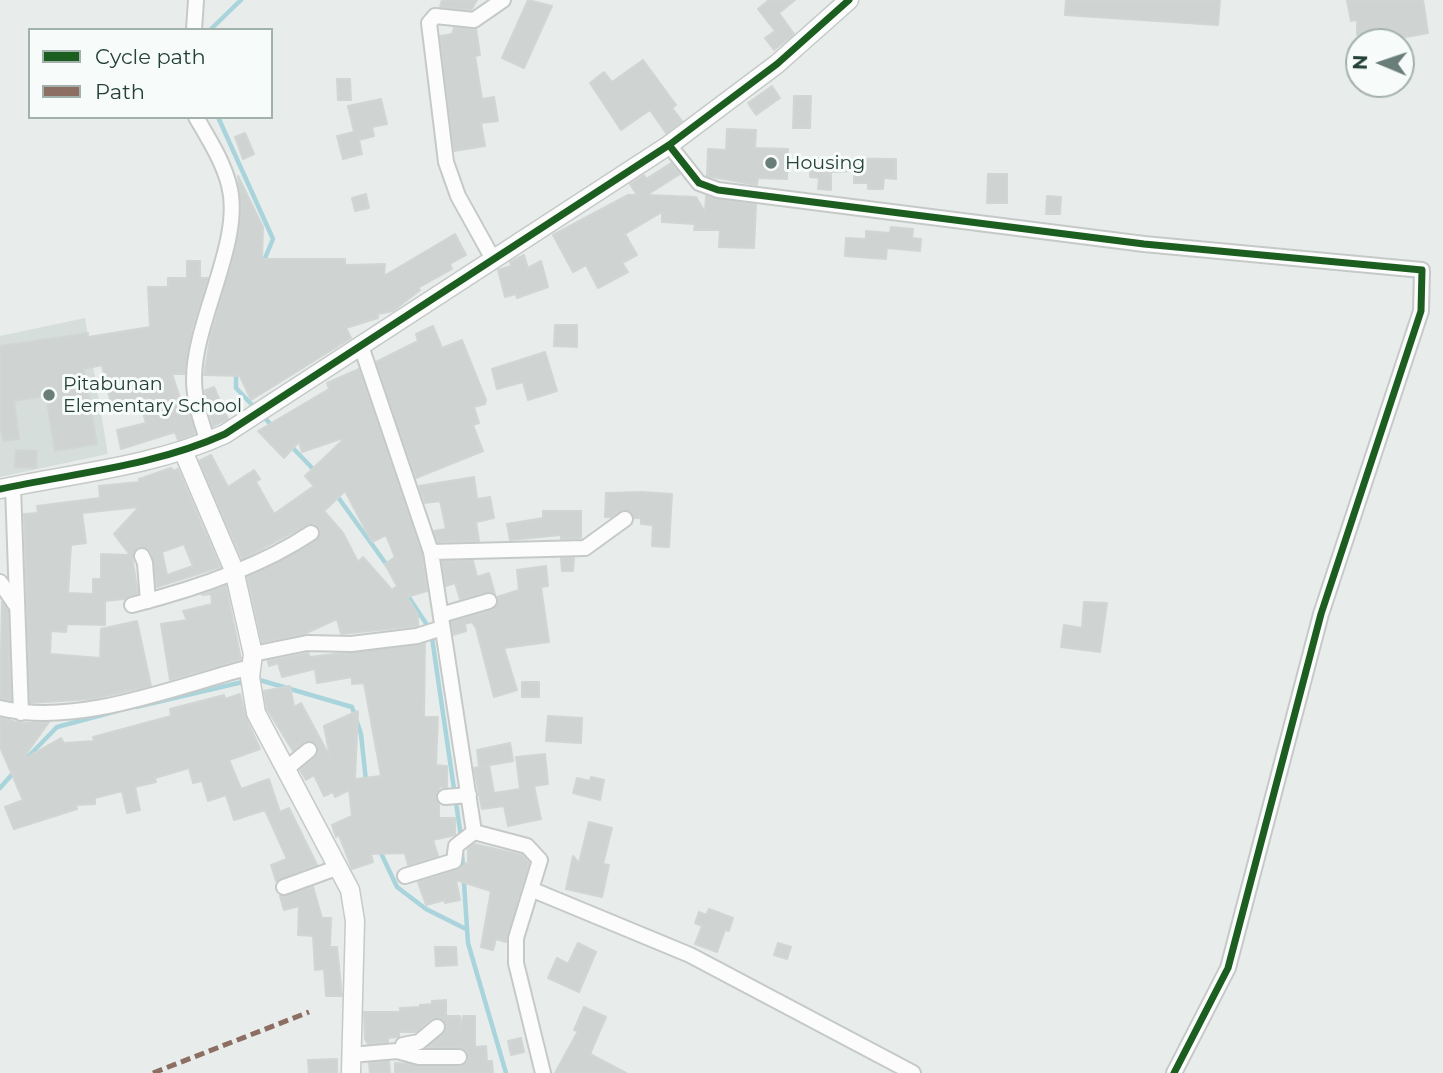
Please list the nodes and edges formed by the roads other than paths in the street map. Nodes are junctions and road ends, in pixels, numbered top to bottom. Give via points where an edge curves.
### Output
1 (196, 0) edge
2 (503, 0) edge
3 (849, 0) edge
4 (194, 28) edge
5 (197, 119) edge
6 (669, 145) junction
7 (493, 259) junction
8 (360, 346) junction
9 (208, 442) junction
10 (183, 451) junction
11 (6, 488) edge
12 (625, 519) dead end
13 (311, 533) dead end
14 (431, 552) junction
15 (142, 556) dead end
16 (234, 570) junction
17 (0, 582) edge
18 (148, 601) junction
19 (489, 601) dead end
20 (15, 604) junction
21 (132, 605) dead end
22 (439, 625) junction
23 (251, 672) junction
24 (0, 708) edge
25 (21, 713) junction
26 (309, 750) dead end
27 (286, 769) junction
28 (466, 839) junction
29 (339, 867) junction
30 (405, 876) dead end
31 (284, 887) dead end
32 (533, 890) junction
33 (437, 1027) dead end
34 (403, 1046) junction
35 (351, 1055) junction
36 (459, 1057) dead end
37 (351, 1073) edge
38 (543, 1073) edge
39 (913, 1073) edge
40 (1174, 1073) edge

1 - 4 street
2 - 7 street via 474,20 435,16 429,23 446,162 458,196
3 - 6 street via 777,64
5 - 9 street via 224,170 232,199 194,376
6 - 7 street
6 - 40 street via 699,183 718,190 1144,244 1422,270 1421,311 1321,614 1228,968
7 - 8 street
8 - 9 street
8 - 14 street
9 - 10 street
10 - 11 street
10 - 16 street
11 - 20 street
12 - 14 street via 585,548
13 - 16 street
14 - 22 street
15 - 18 street
16 - 18 street
16 - 23 street
17 - 20 street
18 - 21 street
19 - 22 street
20 - 25 street
22 - 23 street via 418,636 351,644 307,643
22 - 28 street via 457,796
23 - 25 street via 63,714
23 - 27 street via 256,713
24 - 25 street
26 - 27 street
27 - 29 street
28 - 30 street via 454,861
28 - 32 street via 527,846 536,852 540,860
29 - 31 street
29 - 35 street via 355,921
32 - 38 street via 516,938 516,963
32 - 39 street via 690,955
33 - 34 street via 419,1042
34 - 35 street
34 - 36 street via 419,1057
35 - 37 street

